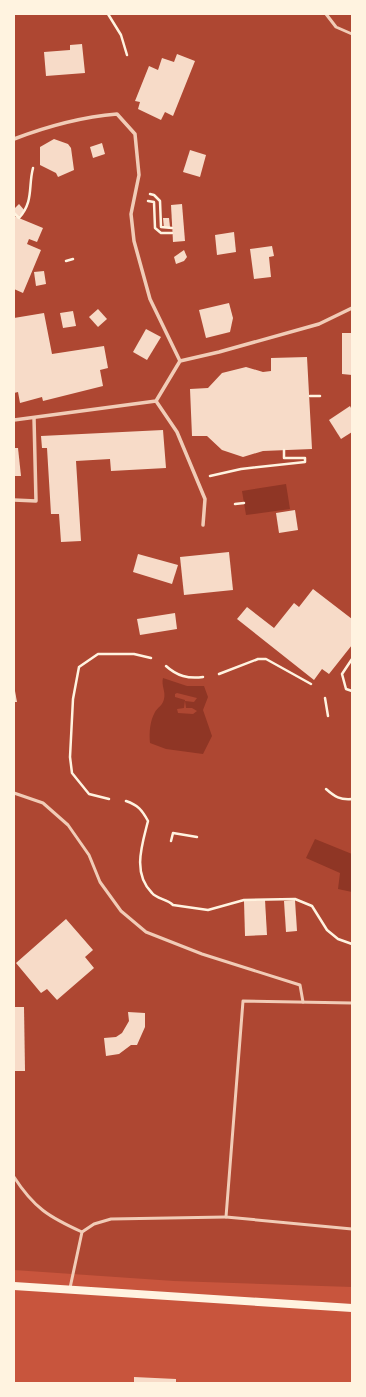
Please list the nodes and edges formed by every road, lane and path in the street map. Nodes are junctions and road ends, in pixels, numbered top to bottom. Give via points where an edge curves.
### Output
1 (108, 14) edge
2 (326, 14) edge
3 (352, 34) edge
4 (127, 55) dead end
5 (14, 139) edge
6 (33, 168) dead end
7 (145, 194) dead end
8 (146, 201) dead end
9 (14, 214) edge
10 (172, 228) dead end
11 (172, 233) dead end
12 (73, 259) dead end
13 (66, 261) dead end
14 (352, 308) edge
15 (180, 361) junction
16 (310, 396) dead end
17 (320, 396) dead end
18 (156, 401) junction
19 (34, 418) junction
20 (14, 420) edge
21 (284, 450) dead end
22 (196, 479) junction
23 (14, 500) edge
24 (244, 503) dead end
25 (235, 504) dead end
26 (203, 525) dead end
27 (151, 658) dead end
28 (352, 659) edge
29 (166, 666) dead end
30 (219, 674) dead end
31 (203, 676) dead end
32 (312, 684) dead end
33 (352, 691) edge
34 (325, 698) dead end
35 (328, 716) dead end
36 (326, 789) dead end
37 (14, 794) edge
38 (109, 799) dead end
39 (352, 799) edge
40 (126, 801) dead end
41 (197, 837) dead end
42 (171, 841) dead end
43 (352, 944) edge
44 (303, 1002) junction
45 (352, 1003) edge
46 (14, 1177) edge
47 (226, 1217) junction
48 (352, 1229) edge
49 (82, 1232) junction
50 (14, 1286) edge
51 (70, 1290) junction
52 (352, 1308) edge

1 - 4 path via 121,35
2 - 3 lane via 336,27
5 - 15 street via 39,129 89,116 117,114 135,134 139,174 131,214 134,241 150,299
6 - 9 path via 29,204 19,218
7 - 10 path via 154,195 160,201 161,227
8 - 11 path via 154,202 156,206 155,228 160,232
12 - 13 path
14 - 15 street via 319,324
15 - 18 street
16 - 17 path
18 - 19 street
18 - 22 street via 177,432
19 - 20 street
19 - 23 street via 36,501
21 - 22 path via 284,458 305,458 305,462 241,469
22 - 26 street via 205,499
24 - 25 path
27 - 38 path via 134,654 98,654 79,667 73,699 70,757 72,773 89,794
28 - 33 path via 342,674 346,689
29 - 31 path via 175,674 194,678
30 - 32 path via 266,659
34 - 35 path
36 - 39 path via 343,800
37 - 44 lane via 43,802 68,825 89,855 100,882 121,912 146,932 202,954 300,985
40 - 43 path via 136,804 148,821 140,852 140,867 143,882 152,895 174,905 208,910 244,900 295,899 312,906 327,930 338,939
41 - 42 path via 173,833
44 - 45 lane
44 - 47 lane via 243,1001
46 - 49 lane via 38,1208 55,1220
47 - 48 lane
47 - 49 lane via 111,1219 94,1224
49 - 51 lane
50 - 51 main road
51 - 52 main road

